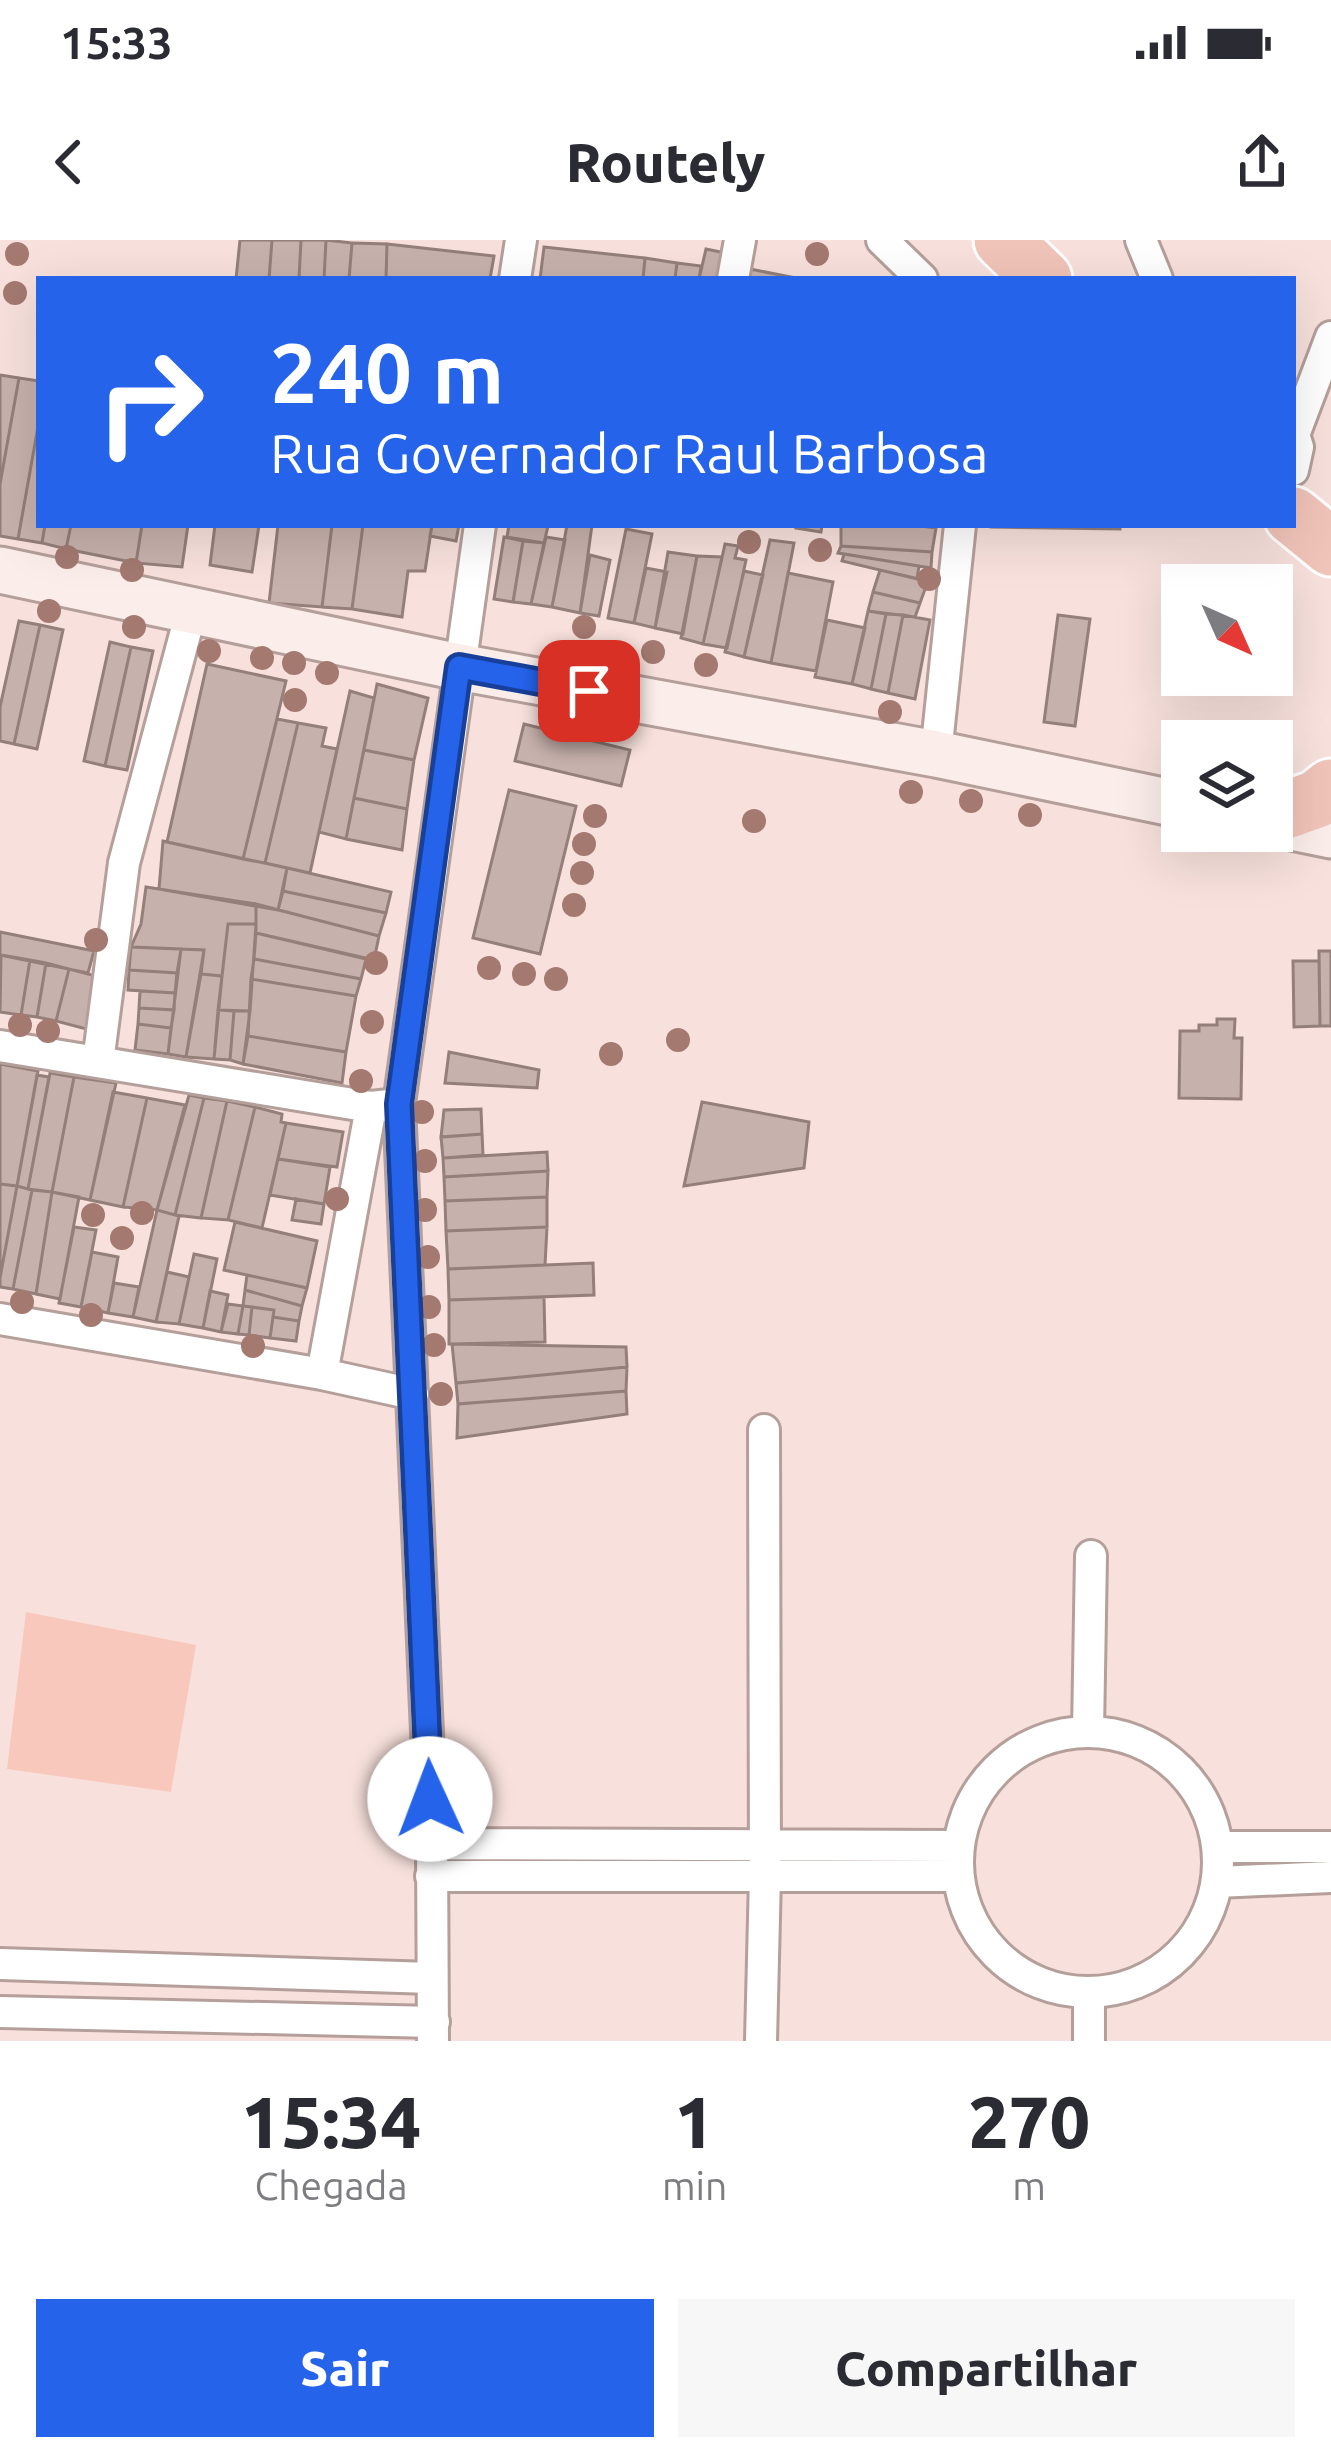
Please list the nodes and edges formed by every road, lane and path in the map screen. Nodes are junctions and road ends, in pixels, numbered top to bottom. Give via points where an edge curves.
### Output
1 (521, 240) edge
2 (740, 240) edge
3 (882, 240) edge
4 (1003, 240) edge
5 (1141, 240) edge
6 (515, 276) edge
7 (734, 276) edge
8 (919, 276) edge
9 (1040, 276) edge
10 (1156, 276) edge
11 (1331, 337) edge
12 (1296, 428) edge
13 (1296, 518) edge
14 (479, 528) edge
15 (960, 528) edge
16 (1331, 547) edge
17 (0, 569) edge
18 (190, 612) junction
19 (459, 667) junction
20 (937, 754) junction
21 (1331, 788) edge
22 (1161, 801) edge
23 (1293, 810) edge
24 (1293, 825) edge
25 (1331, 836) edge
26 (0, 1046) edge
27 (98, 1062) junction
28 (385, 1105) junction
29 (0, 1319) edge
30 (322, 1374) junction
31 (413, 1394) junction
32 (764, 1430) dead end
33 (1091, 1556) dead end
34 (1088, 1732) junction
35 (432, 1844) junction
36 (1217, 1847) junction
37 (1331, 1847) edge
38 (765, 1861) junction
39 (958, 1861) junction
40 (431, 1876) junction
41 (1331, 1877) edge
42 (1217, 1882) junction
43 (0, 1964) edge
44 (431, 1978) junction
45 (1089, 1993) junction
46 (0, 2012) edge
47 (434, 2031) edge
48 (761, 2041) edge
49 (1089, 2041) edge

1 - 6 street
2 - 7 street
3 - 8 street
4 - 9 highway
5 - 10 street
11 - 12 street
13 - 16 highway
14 - 19 street
15 - 20 street
17 - 18 street
18 - 19 street
18 - 27 street via 124,863
19 - 20 street
19 - 28 street
20 - 22 street
21 - 23 highway
24 - 25 street
26 - 27 street
27 - 28 street
28 - 30 street
28 - 31 street
29 - 30 street
30 - 31 street
31 - 35 street
32 - 38 street
33 - 34 street
34 - 36 street via 1160,1753 1208,1810
34 - 39 street via 1017,1752 988,1777 968,1809
35 - 38 street
35 - 40 street
36 - 37 street
36 - 42 street
38 - 39 street
38 - 40 street
38 - 48 street
39 - 45 street via 967,1913 987,1947 1051,1988
40 - 44 street
41 - 42 street
42 - 45 street via 1206,1917 1172,1960 1126,1987
43 - 44 street
44 - 47 street
45 - 49 street
46 - 47 street

